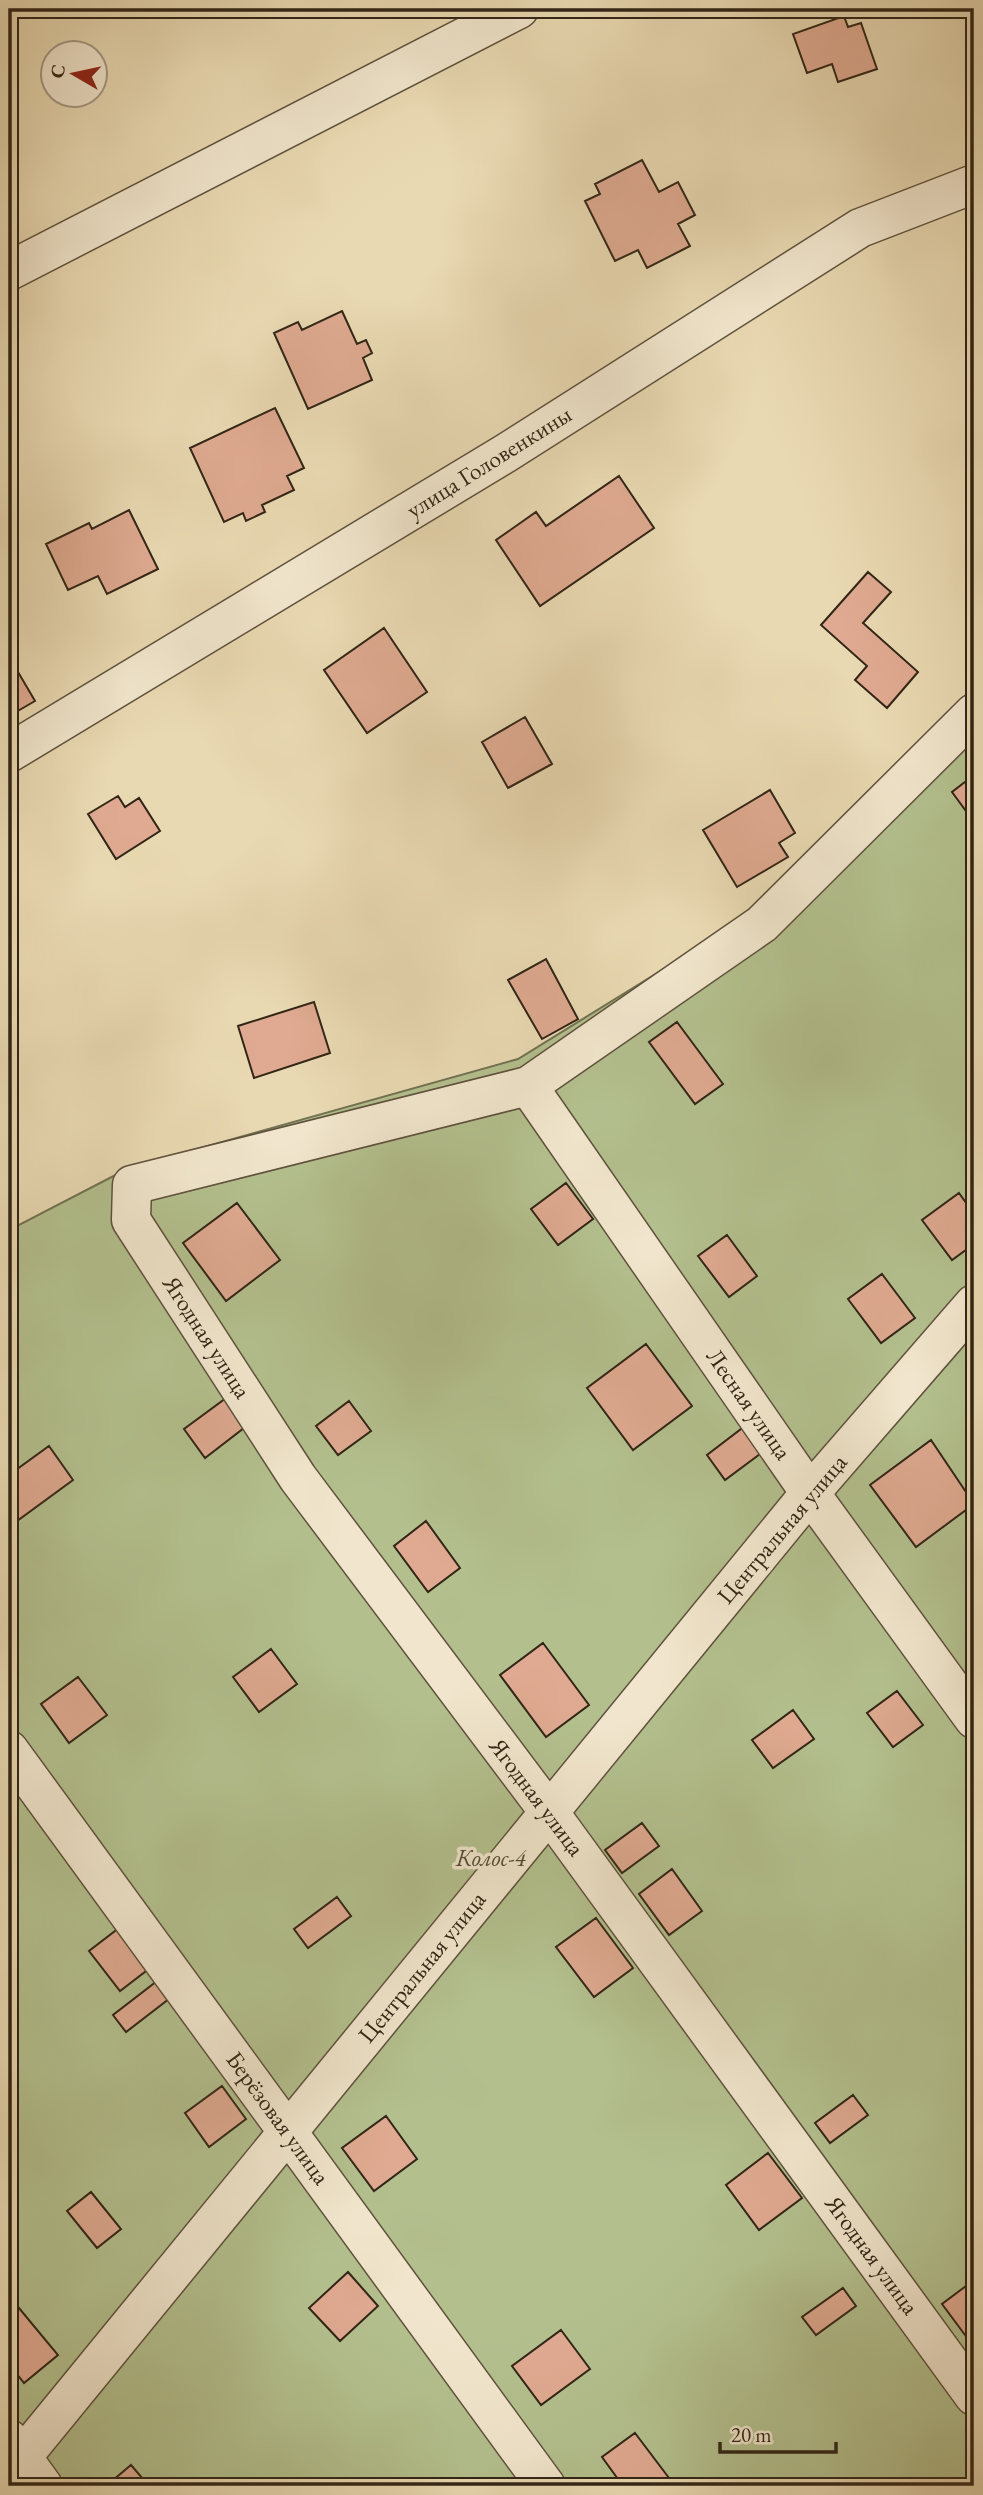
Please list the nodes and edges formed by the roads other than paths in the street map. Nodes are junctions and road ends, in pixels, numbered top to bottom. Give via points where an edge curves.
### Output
1 (519, 9) edge
2 (974, 184) edge
3 (9, 271) edge
4 (974, 713) edge
5 (9, 753) edge
6 (528, 1086) junction
7 (974, 1304) edge
8 (810, 1493) junction
9 (974, 1719) edge
10 (9, 1750) edge
11 (549, 1812) junction
12 (288, 2131) junction
13 (974, 2396) edge
14 (21, 2463) edge
15 (546, 2486) edge

1 - 3 street
2 - 5 street, улица Головенкины via 860,228 506,453
4 - 6 street via 762,924
6 - 8 street, Лесная улица
6 - 11 street, Ягодная улица via 132,1185 131,1220 298,1478
7 - 8 street, Центральная улица
8 - 9 street, Лесная улица
8 - 11 street, Центральная улица
10 - 12 street, Берёзовая улица
11 - 12 street, Центральная улица
11 - 13 street, Ягодная улица
12 - 14 street, Центральная улица
12 - 15 street, Берёзовая улица

